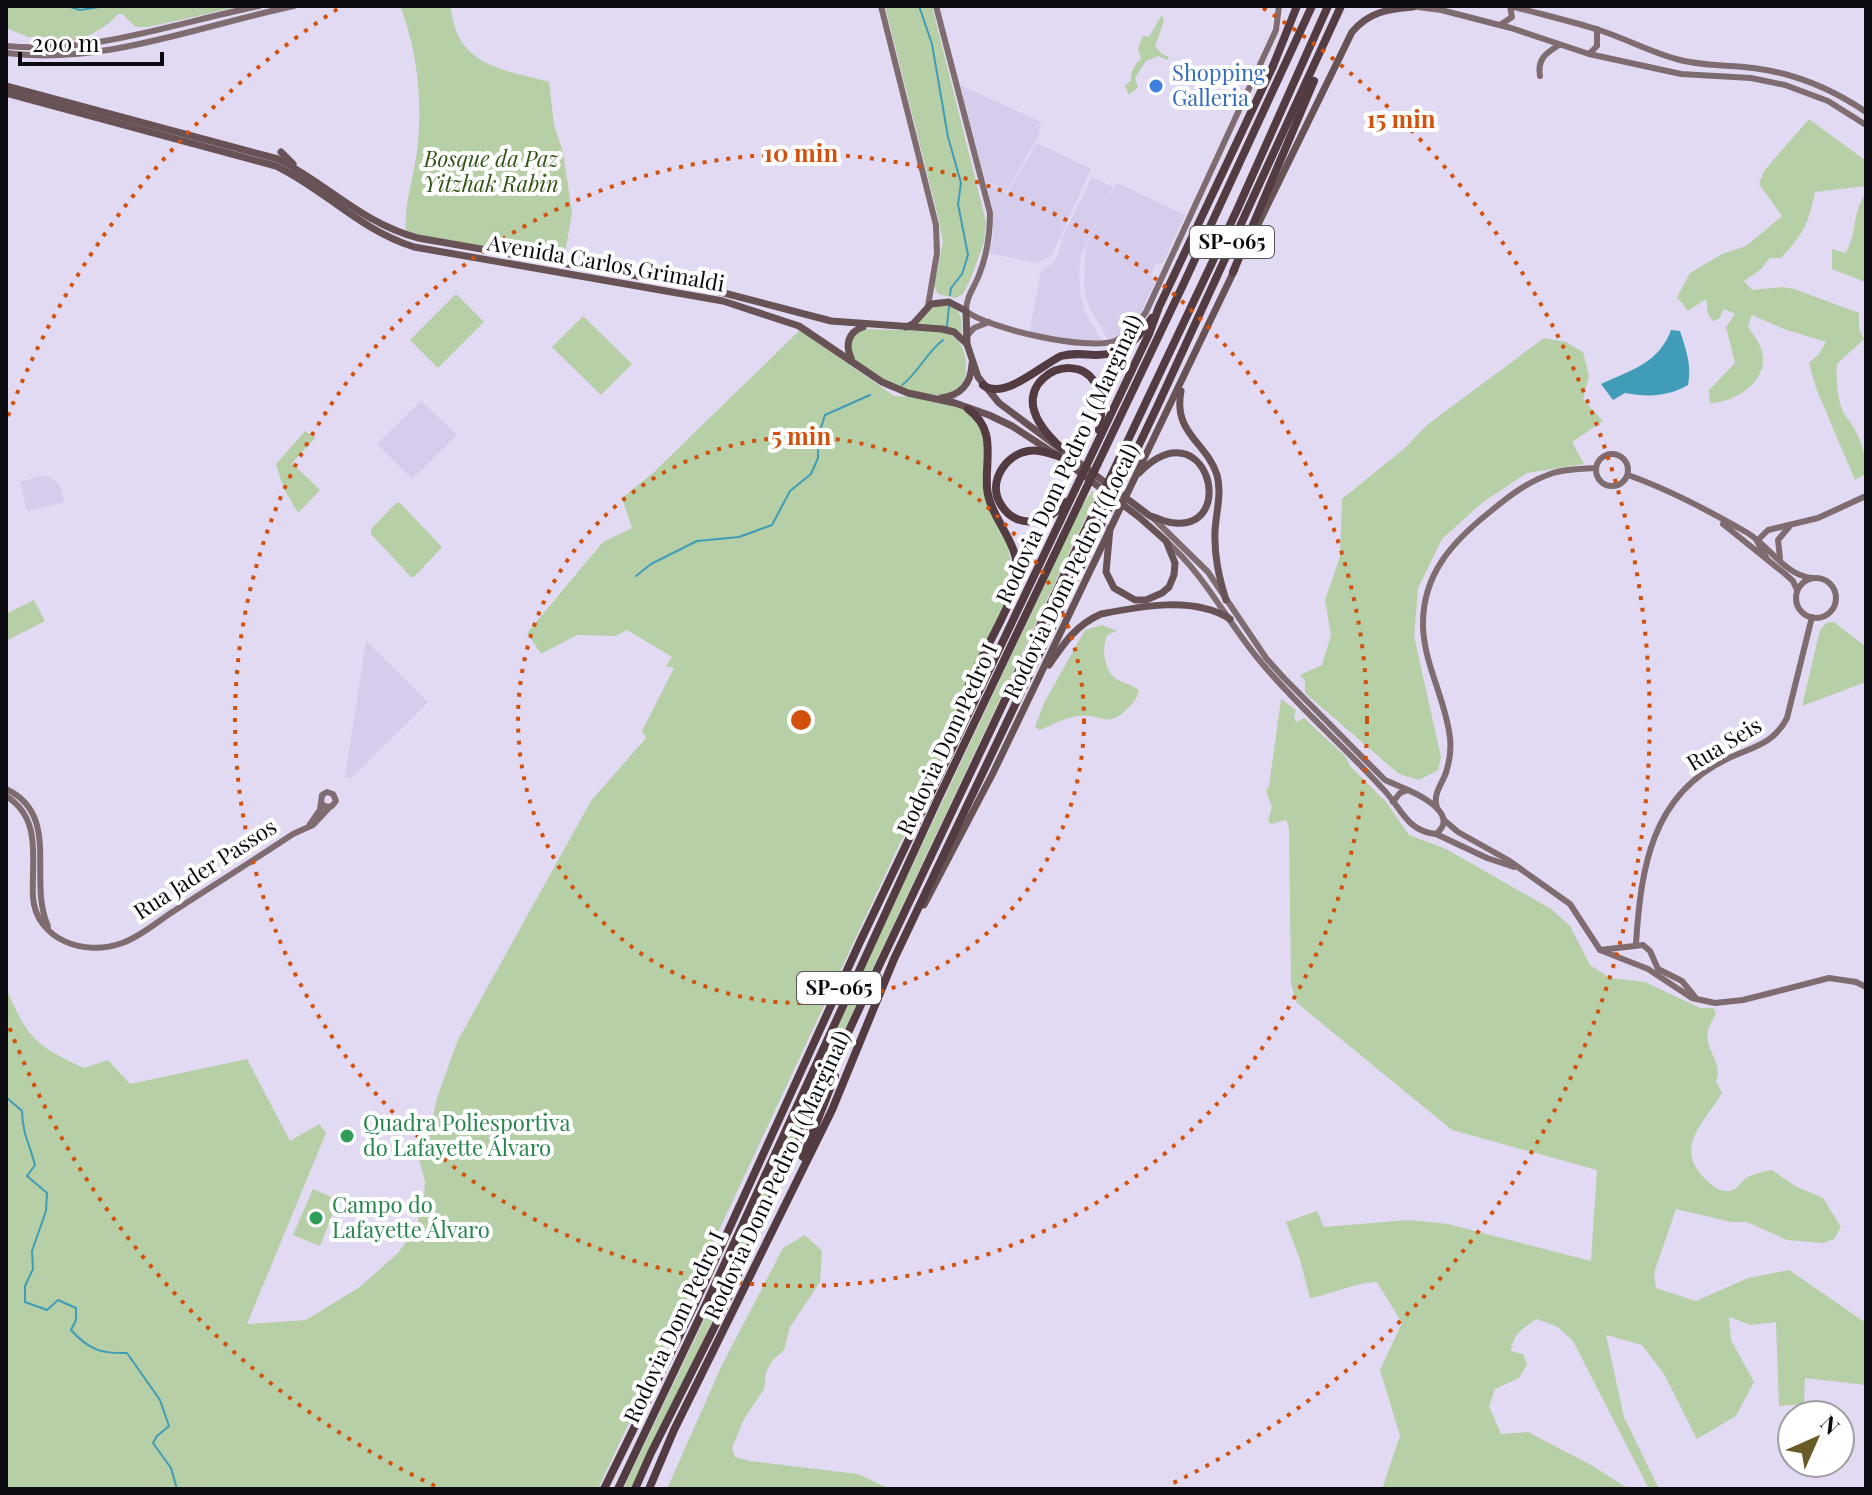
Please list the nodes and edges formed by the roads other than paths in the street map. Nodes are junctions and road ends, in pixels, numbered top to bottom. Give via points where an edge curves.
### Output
1 (259, 6) edge
2 (294, 6) edge
3 (881, 6) edge
4 (936, 6) edge
5 (1279, 6) edge
6 (1297, 6) edge
7 (1312, 6) edge
8 (1328, 6) edge
9 (1341, 6) edge
10 (1412, 6) edge
11 (1510, 6) edge
12 (1527, 6) edge
13 (1440, 8) edge
14 (1533, 12) junction
15 (1500, 25) junction
16 (1597, 29) junction
17 (1329, 37) junction
18 (1559, 44) junction
19 (6, 46) edge
20 (6, 53) edge
21 (1655, 53) junction
22 (1589, 54) junction
23 (1650, 67) junction
24 (1540, 76) dead end
25 (6, 86) edge
26 (6, 93) edge
27 (1866, 112) edge
28 (1866, 125) edge
29 (281, 152) dead end
30 (297, 169) junction
31 (1233, 272) junction
32 (642, 277) junction
33 (669, 281) junction
34 (617, 282) junction
35 (662, 290) junction
36 (927, 306) junction
37 (1159, 307) junction
38 (966, 311) junction
39 (989, 322) junction
40 (869, 326) junction
41 (905, 327) junction
42 (967, 340) junction
43 (852, 360) junction
44 (972, 363) junction
45 (1182, 381) junction
46 (983, 385) junction
47 (931, 398) junction
48 (968, 409) junction
49 (1096, 443) junction
50 (1059, 452) junction
51 (1595, 468) junction
52 (1139, 473) junction
53 (1628, 475) junction
54 (1074, 491) junction
55 (1866, 496) edge
56 (1710, 513) junction
57 (1150, 516) junction
58 (1792, 525) junction
59 (1110, 528) junction
60 (1768, 530) junction
61 (1746, 532) junction
62 (1166, 541) junction
63 (1757, 541) junction
64 (1767, 559) junction
65 (1785, 564) junction
66 (1812, 578) junction
67 (1797, 590) junction
68 (1226, 600) junction
69 (1812, 617) junction
70 (1230, 619) junction
71 (1036, 683) junction
72 (1438, 788) junction
73 (6, 789) edge
74 (931, 790) junction
75 (1408, 790) junction
76 (6, 796) edge
77 (1422, 796) junction
78 (1393, 802) junction
79 (325, 806) dead end
80 (1437, 808) junction
81 (1444, 820) junction
82 (1436, 834) junction
83 (1527, 874) junction
84 (52, 933) junction
85 (1636, 943) junction
86 (1628, 945) junction
87 (1600, 950) junction
88 (894, 959) junction
89 (1626, 961) junction
90 (1653, 961) junction
91 (1648, 969) junction
92 (1682, 981) junction
93 (1671, 984) junction
94 (1866, 987) edge
95 (1697, 999) junction
96 (853, 1024) junction
97 (790, 1196) junction
98 (605, 1487) edge
99 (618, 1489) edge
100 (635, 1489) edge
101 (649, 1489) edge

1 - 19 street via 117,40
2 - 20 street via 118,48
3 - 36 street via 936,225 937,253
4 - 38 street via 990,213 990,236
5 - 39 street via 1276,30 1146,312 1130,332 1098,344 1019,333
6 - 37 highway, Rodovia Dom Pedro I (Marginal) / SP-065
7 - 99 highway, Rodovia Dom Pedro I / SP-065
8 - 96 highway, Rodovia Dom Pedro I / SP-065
9 - 17 highway, Rodovia Dom Pedro I (Marginal) / SP-065
10 - 13 street
10 - 31 main road, Rodovia Dom Pedro I (Local) via 1378,11 1352,32
11 - 14 street
11 - 15 street via 1512,17
12 - 14 street
13 - 15 street
14 - 16 street
15 - 18 street
16 - 21 street
16 - 22 street via 1597,46
17 - 31 highway
17 - 88 highway, Rodovia Dom Pedro I (Marginal) / SP-065
18 - 22 street
18 - 24 street via 1542,58
21 - 23 street
21 - 27 street via 1784,74
22 - 23 street
23 - 28 street via 1785,85 1828,101
25 - 30 main road, Avenida Carlos Grimaldi via 265,155
26 - 34 main road, Avenida Carlos Grimaldi via 276,166 367,227 414,247
29 - 30 main road
30 - 32 main road, Avenida Carlos Grimaldi via 363,216 401,233
31 - 45 main road, Rodovia Dom Pedro I (Local)
32 - 33 main road, Avenida Carlos Grimaldi
32 - 34 main road
33 - 35 main road
33 - 40 main road, Avenida Carlos Grimaldi
34 - 35 main road, Avenida Carlos Grimaldi
35 - 43 main road, Avenida Carlos Grimaldi via 774,316 816,335
36 - 38 main road via 949,302
36 - 41 main road
37 - 46 highway via 1126,349 1061,356 1004,390
37 - 49 highway, Rodovia Dom Pedro I (Marginal) / SP-065
38 - 39 street
38 - 42 main road, Avenida Carlos Grimaldi
39 - 42 street via 976,326
40 - 41 main road, Avenida Carlos Grimaldi
40 - 43 main road via 850,336
41 - 42 main road, Avenida Carlos Grimaldi via 942,329
42 - 44 main road, Avenida Carlos Grimaldi
43 - 47 main road, Avenida Carlos Grimaldi via 882,382
44 - 46 main road, Avenida Carlos Grimaldi
44 - 47 main road via 962,389 946,398
45 - 52 main road, Rodovia Dom Pedro I (Local)
45 - 68 main road via 1185,430 1209,460 1220,486 1215,561
46 - 50 main road, Avenida Carlos Grimaldi
47 - 48 main road, Avenida Carlos Grimaldi
48 - 50 main road, Avenida Carlos Grimaldi
48 - 74 highway via 988,436 987,491 1010,541 1017,575 966,691 956,734
49 - 50 highway via 1103,410 1098,383 1078,369 1064,368 1042,379 1033,403
49 - 54 highway, Rodovia Dom Pedro I (Marginal) / SP-065
50 - 54 highway via 1029,450 1007,462 996,488 1000,503 1013,517 1041,522 1062,508
50 - 57 main road, Avenida Carlos Grimaldi
50 - 62 main road, Avenida Carlos Grimaldi
51 - 53 street via 1608,486 1617,486
51 - 53 street via 1604,455 1616,454 1625,461
51 - 72 street via 1555,473 1522,487 1457,539 1430,580 1424,636 1451,748
52 - 57 main road via 1171,453 1185,455 1207,472 1209,500 1202,512 1175,523
52 - 59 main road, Rodovia Dom Pedro I (Local)
53 - 56 street via 1664,487
54 - 74 highway, Rodovia Dom Pedro I (Marginal) / SP-065
55 - 58 street
56 - 61 street
56 - 64 street
57 - 68 street via 1191,553
58 - 60 street
58 - 65 street via 1777,543
59 - 62 main road via 1106,572 1114,588 1135,600 1156,597 1169,587 1175,563
59 - 71 main road, Rodovia Dom Pedro I (Local)
60 - 61 street
60 - 63 street
61 - 63 street
62 - 70 street
63 - 64 street
63 - 65 street
64 - 67 street
65 - 66 street
66 - 67 street
66 - 69 street via 1829,584 1835,598 1830,612
67 - 69 street via 1799,609
68 - 75 street via 1284,678 1385,780
69 - 85 street, Rua Seis via 1781,728 1763,745 1696,778 1662,822 1643,871
70 - 71 main road via 1203,606 1183,604 1101,614 1072,633
70 - 78 street via 1258,659
71 - 88 main road, Rodovia Dom Pedro I (Local)
72 - 77 street
72 - 80 street
73 - 84 street via 26,803 38,824 39,898
74 - 98 highway, Rodovia Dom Pedro I (Marginal) / SP-065
75 - 77 street
75 - 78 street
76 - 84 street via 21,808 31,827 35,906
77 - 80 street
78 - 82 street via 1411,825
79 - 84 street, Rua Jader Passos via 322,818 124,943 82,947
80 - 81 street
81 - 82 street
81 - 83 street
82 - 83 street
83 - 87 street via 1575,909
85 - 86 street
85 - 90 street via 1648,949
86 - 87 street
86 - 89 street
87 - 89 street
88 - 97 highway, Rodovia Dom Pedro I (Marginal) / SP-065
89 - 91 street
90 - 91 street
90 - 92 street
91 - 93 street
92 - 93 street
92 - 95 street
93 - 95 street
94 - 95 street via 1829,978 1743,1000
96 - 97 highway
96 - 100 highway, Rodovia Dom Pedro I / SP-065
97 - 101 highway, Rodovia Dom Pedro I (Marginal) / SP-065

